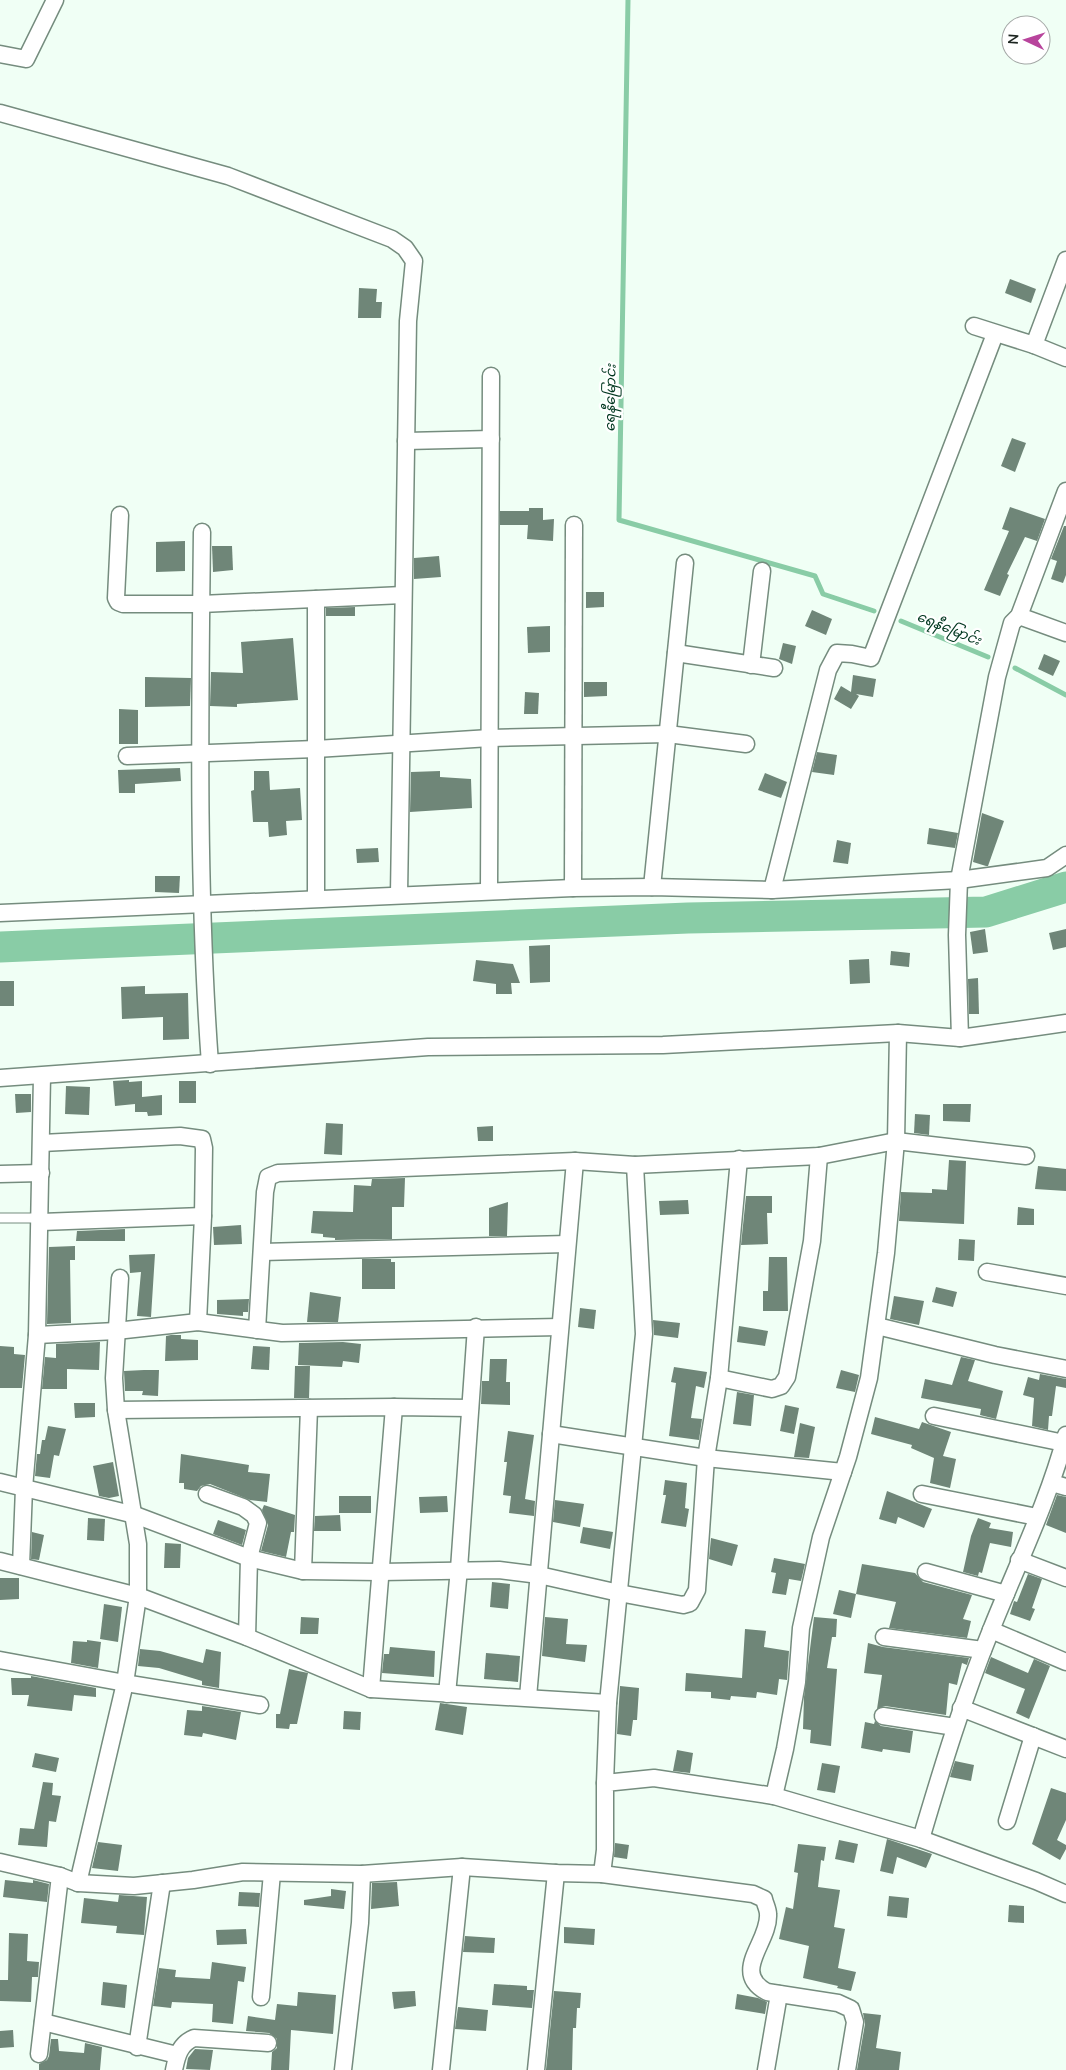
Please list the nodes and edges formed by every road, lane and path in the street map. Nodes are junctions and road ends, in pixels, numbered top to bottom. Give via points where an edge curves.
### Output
1 (55, 0) edge
2 (0, 54) edge
3 (0, 113) edge
4 (1066, 260) edge
5 (974, 326) dead end
6 (995, 334) junction
7 (1034, 345) junction
8 (1066, 358) edge
9 (491, 376) dead end
10 (491, 439) junction
11 (406, 441) junction
12 (1066, 491) edge
13 (120, 516) dead end
14 (574, 525) dead end
15 (202, 532) dead end
16 (685, 564) dead end
17 (762, 571) dead end
18 (403, 595) junction
19 (316, 599) junction
20 (201, 604) junction
21 (1019, 616) junction
22 (1066, 633) edge
23 (676, 653) junction
24 (751, 665) junction
25 (774, 668) dead end
26 (668, 734) junction
27 (573, 736) junction
28 (490, 738) junction
29 (401, 742) junction
30 (746, 744) dead end
31 (316, 748) junction
32 (200, 754) junction
33 (127, 756) dead end
34 (1066, 855) edge
35 (959, 880) junction
36 (573, 888) junction
37 (652, 888) junction
38 (772, 890) junction
39 (489, 891) junction
40 (398, 895) junction
41 (316, 898) junction
42 (202, 904) junction
43 (0, 912) edge
44 (1066, 1023) edge
45 (898, 1033) junction
46 (960, 1038) junction
47 (210, 1064) junction
48 (42, 1076) junction
49 (0, 1078) edge
50 (896, 1141) junction
51 (42, 1143) junction
52 (819, 1156) junction
53 (1026, 1156) dead end
54 (739, 1159) junction
55 (575, 1161) junction
56 (634, 1165) junction
57 (41, 1173) junction
58 (0, 1174) edge
59 (203, 1216) junction
60 (0, 1218) edge
61 (41, 1220) junction
62 (567, 1244) junction
63 (262, 1252) junction
64 (987, 1272) dead end
65 (120, 1278) dead end
66 (1066, 1286) edge
67 (198, 1322) junction
68 (560, 1326) junction
69 (877, 1326) junction
70 (476, 1328) junction
71 (116, 1330) junction
72 (257, 1330) junction
73 (38, 1335) junction
74 (1066, 1369) edge
75 (719, 1378) junction
76 (394, 1407) junction
77 (309, 1408) junction
78 (470, 1408) junction
79 (116, 1410) junction
80 (934, 1416) dead end
81 (551, 1434) junction
82 (1065, 1439) edge
83 (633, 1447) junction
84 (706, 1458) junction
85 (843, 1472) junction
86 (0, 1482) edge
87 (1059, 1485) edge
88 (24, 1488) junction
89 (207, 1494) dead end
90 (922, 1494) dead end
91 (135, 1515) junction
92 (1037, 1517) junction
93 (250, 1558) junction
94 (1019, 1560) junction
95 (0, 1561) edge
96 (21, 1566) junction
97 (459, 1569) junction
98 (303, 1571) junction
99 (380, 1572) junction
100 (926, 1572) dead end
101 (539, 1575) junction
102 (1066, 1578) edge
103 (619, 1593) junction
104 (1006, 1594) junction
105 (138, 1596) junction
106 (991, 1630) junction
107 (884, 1637) dead end
108 (247, 1638) junction
109 (983, 1650) junction
110 (0, 1660) edge
111 (1066, 1662) edge
112 (125, 1683) junction
113 (370, 1689) junction
114 (447, 1694) junction
115 (528, 1697) junction
116 (608, 1703) junction
117 (260, 1705) dead end
118 (961, 1708) junction
119 (884, 1716) dead end
120 (954, 1727) junction
121 (1033, 1736) junction
122 (1066, 1749) edge
123 (605, 1783) junction
124 (774, 1796) junction
125 (1007, 1821) dead end
126 (921, 1839) junction
127 (0, 1862) edge
128 (462, 1867) junction
129 (272, 1873) junction
130 (362, 1874) junction
131 (556, 1874) junction
132 (602, 1874) junction
133 (60, 1876) junction
134 (78, 1883) junction
135 (162, 1883) junction
136 (1066, 1894) edge
137 (779, 1994) junction
138 (261, 1997) dead end
139 (42, 2022) junction
140 (268, 2043) dead end
141 (137, 2047) junction
142 (38, 2054) dead end
143 (176, 2063) edge
144 (343, 2070) edge
145 (441, 2070) edge
146 (536, 2070) edge
147 (766, 2070) edge
148 (847, 2070) edge

1 - 2 street via 26,59
3 - 11 street via 228,176 392,239 405,248 414,261 408,321
4 - 7 street
5 - 6 street
6 - 7 street
6 - 38 street via 872,658 838,653 828,670
7 - 8 street
9 - 10 street
10 - 11 street
10 - 28 street
11 - 18 street
12 - 21 street
13 - 20 street via 118,602
14 - 27 street
15 - 20 street
16 - 23 street
17 - 24 street
18 - 19 street
18 - 29 street
19 - 20 street
19 - 31 street
20 - 32 street
21 - 22 street
21 - 35 street via 1012,623 997,677
23 - 24 street
23 - 26 street
24 - 25 street
26 - 27 street
26 - 30 street
26 - 37 street
27 - 28 street
27 - 36 street
28 - 29 street
28 - 39 street
29 - 31 street
29 - 40 street
31 - 32 street
31 - 41 street
32 - 33 street
32 - 42 street
34 - 35 street via 1046,868
35 - 38 street
35 - 46 street
36 - 37 street
36 - 39 street
37 - 38 street
39 - 40 street
40 - 41 street
41 - 42 street
42 - 43 street
42 - 47 street
44 - 46 street
45 - 46 street
45 - 47 street via 663,1045 428,1047
45 - 50 street
47 - 48 street
48 - 49 street
48 - 51 street
50 - 52 street
50 - 53 street
50 - 69 street
51 - 57 street
51 - 59 street via 180,1136 202,1139
52 - 54 street
52 - 75 street via 812,1241 787,1377 781,1386 772,1389
54 - 56 street
54 - 75 street
55 - 56 street
55 - 62 street
55 - 63 street via 278,1173 268,1177
56 - 83 street via 644,1334
57 - 58 street
57 - 61 street
59 - 61 street
59 - 67 street
60 - 61 lane
61 - 73 street
62 - 63 street
62 - 68 street
63 - 72 street
64 - 66 street
65 - 71 street
67 - 71 street
67 - 72 street
68 - 70 street
68 - 81 street
69 - 74 street
69 - 85 street via 870,1378
70 - 72 street via 282,1333
70 - 78 street
71 - 73 street
71 - 79 street
73 - 88 street
75 - 84 street
76 - 77 street
76 - 78 street
76 - 99 street
77 - 79 street
77 - 98 street
78 - 97 street
79 - 91 street
80 - 82 street
81 - 83 street
81 - 101 street
82 - 87 street
83 - 84 street
83 - 103 street
84 - 85 street
84 - 103 street via 697,1590 693,1600 683,1605
85 - 124 street via 821,1537 801,1628 797,1682
86 - 88 street
87 - 92 street
88 - 91 street
88 - 96 street
89 - 93 street via 254,1515 258,1523
90 - 92 street
91 - 93 street
91 - 105 street
92 - 94 street
93 - 98 street
93 - 108 street
94 - 102 street
94 - 104 street
95 - 96 street
96 - 105 street
97 - 99 street
97 - 101 street
97 - 114 street
98 - 99 street
99 - 113 street
100 - 104 street
101 - 103 street
101 - 115 street
103 - 116 street
104 - 106 street
105 - 108 street
105 - 112 street
106 - 109 street
106 - 111 street
107 - 109 street
108 - 113 street
109 - 118 street
110 - 112 street
112 - 117 street
112 - 134 street
113 - 114 street
114 - 115 street
115 - 116 street
116 - 123 street
118 - 120 street
118 - 121 street
119 - 120 street
120 - 126 street
121 - 122 street
121 - 125 street
123 - 124 street via 654,1778
123 - 132 street
124 - 126 street
126 - 136 street
127 - 133 street
128 - 130 street
128 - 131 street
128 - 145 street
129 - 130 street
129 - 135 street via 243,1872
129 - 138 street
130 - 144 street via 360,1924
131 - 132 street
131 - 146 street
132 - 137 street via 753,1894 764,1899 768,1914 766,1928 752,1961 751,1976 758,1987
133 - 134 street
133 - 139 street
134 - 135 street via 134,1886
135 - 141 street
137 - 147 street
137 - 148 street via 852,2009 855,2022
139 - 141 street
139 - 142 street
140 - 143 street via 194,2038 184,2042
141 - 143 street

